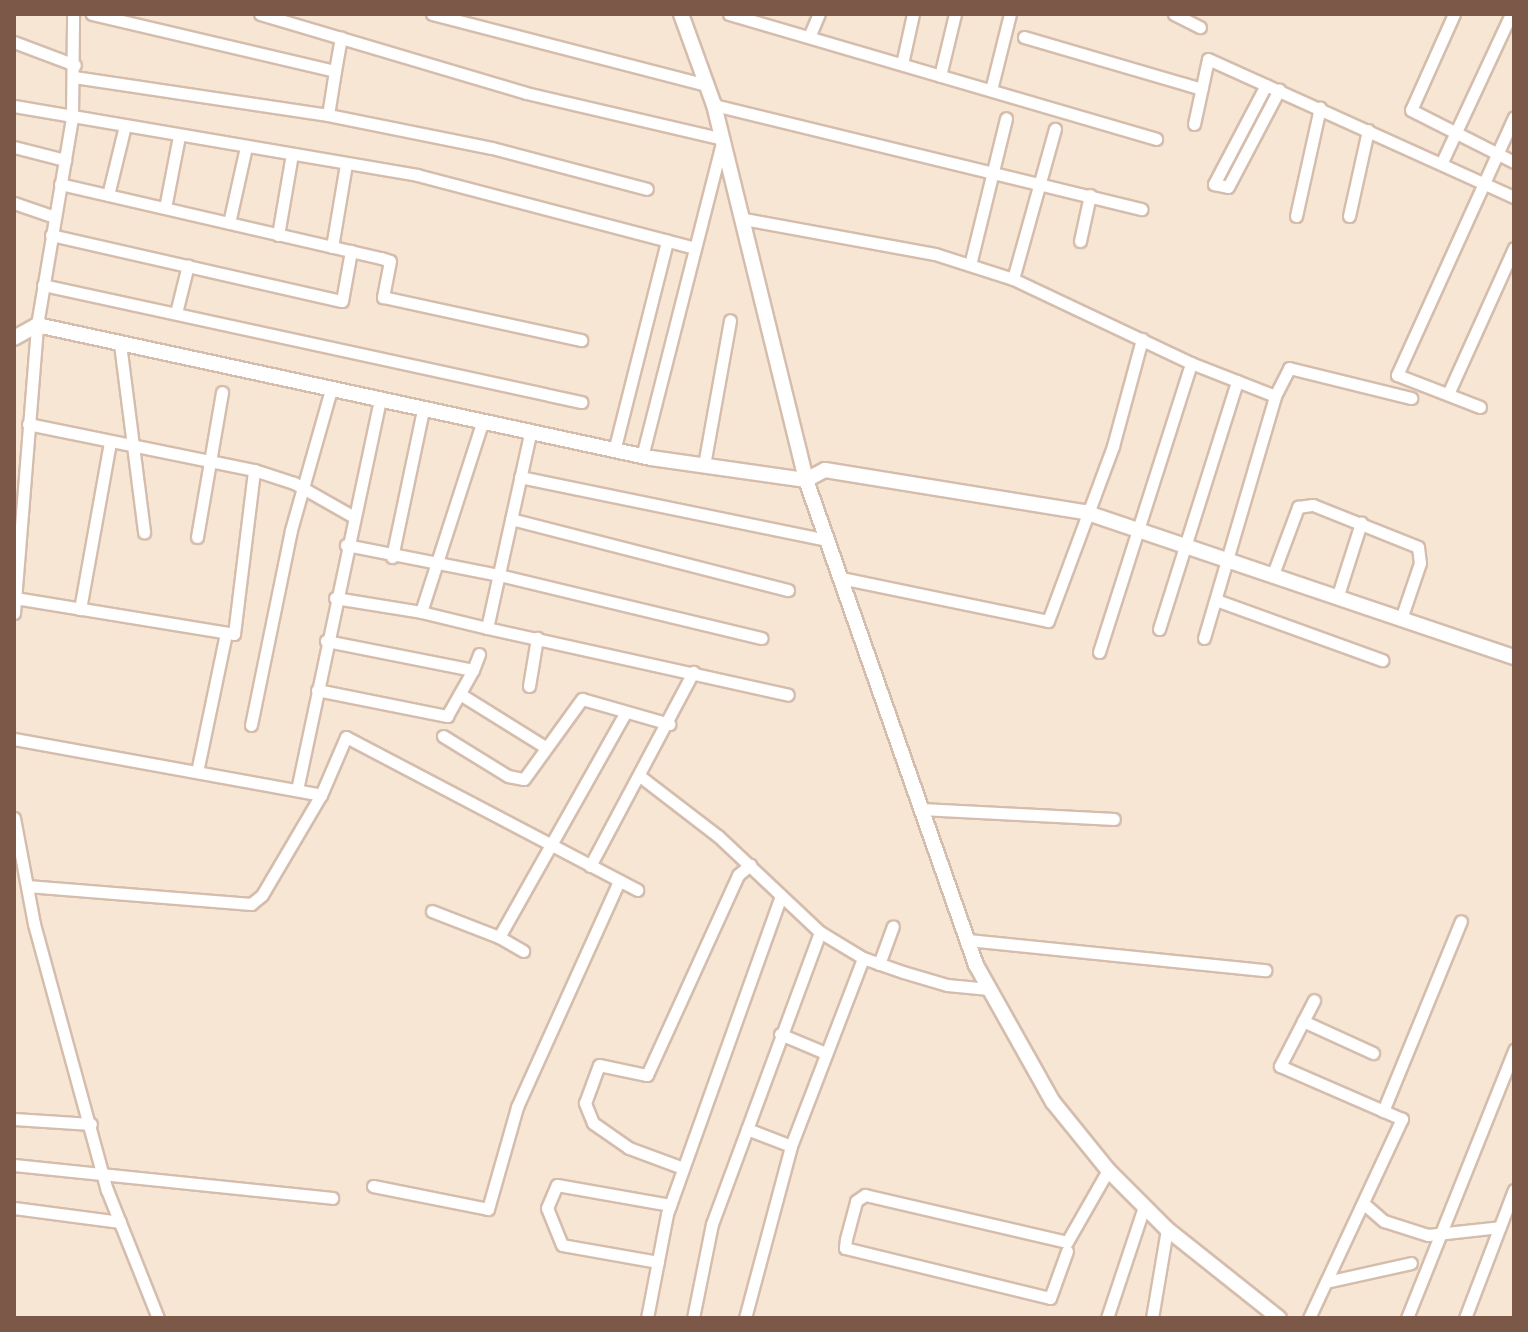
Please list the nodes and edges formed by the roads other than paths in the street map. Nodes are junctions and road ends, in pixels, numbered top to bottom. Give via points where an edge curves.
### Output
1 (73, 14) edge
2 (92, 14) edge
3 (260, 14) edge
4 (432, 14) edge
5 (681, 14) edge
6 (729, 14) edge
7 (819, 14) edge
8 (913, 14) edge
9 (955, 14) edge
10 (1010, 14) edge
11 (1174, 14) edge
12 (1454, 14) edge
13 (1511, 14) edge
14 (448, 16) edge
15 (1200, 27) dead end
16 (809, 37) junction
17 (1024, 37) dead end
18 (341, 38) junction
19 (14, 42) edge
20 (902, 64) junction
21 (74, 71) junction
22 (335, 71) junction
23 (940, 76) junction
24 (707, 85) junction
25 (1266, 85) junction
26 (1202, 89) junction
27 (991, 90) junction
28 (1279, 90) junction
29 (714, 105) junction
30 (14, 106) edge
31 (1320, 108) junction
32 (328, 115) junction
33 (1514, 117) edge
34 (72, 118) junction
35 (1006, 118) dead end
36 (1194, 124) dead end
37 (125, 126) junction
38 (1055, 129) dead end
39 (1368, 130) junction
40 (1455, 133) junction
41 (179, 136) junction
42 (723, 139) junction
43 (1156, 139) dead end
44 (14, 147) edge
45 (246, 147) junction
46 (292, 154) junction
47 (1497, 155) junction
48 (65, 160) junction
49 (1442, 162) junction
50 (1514, 162) edge
51 (346, 164) junction
52 (991, 172) junction
53 (1483, 182) junction
54 (60, 184) junction
55 (1041, 184) junction
56 (647, 189) dead end
57 (108, 195) junction
58 (1090, 195) junction
59 (1514, 197) edge
60 (14, 205) edge
61 (165, 208) junction
62 (1142, 209) dead end
63 (1296, 216) dead end
64 (1349, 216) dead end
65 (55, 217) junction
66 (744, 219) junction
67 (229, 223) junction
68 (51, 235) junction
69 (278, 235) junction
70 (667, 241) junction
71 (1080, 241) dead end
72 (332, 247) junction
73 (695, 248) junction
74 (1514, 248) edge
75 (351, 251) junction
76 (188, 265) junction
77 (970, 265) junction
78 (1013, 279) junction
79 (43, 285) junction
80 (176, 313) junction
81 (730, 320) dead end
82 (37, 325) junction
83 (14, 338) edge
84 (1142, 339) junction
85 (581, 340) dead end
86 (120, 344) junction
87 (1191, 363) junction
88 (1237, 381) junction
89 (331, 390) junction
90 (222, 392) dead end
91 (1448, 394) junction
92 (1275, 396) junction
93 (1411, 398) dead end
94 (380, 401) junction
95 (581, 402) dead end
96 (1480, 407) dead end
97 (423, 410) junction
98 (482, 423) junction
99 (28, 424) junction
100 (530, 434) junction
101 (110, 443) junction
102 (132, 444) junction
103 (614, 451) junction
104 (642, 456) junction
105 (207, 460) junction
106 (704, 465) junction
107 (254, 470) junction
108 (520, 477) junction
109 (806, 480) junction
110 (304, 490) junction
111 (1085, 512) junction
112 (352, 516) junction
113 (511, 519) junction
114 (1361, 523) junction
115 (1138, 530) junction
116 (144, 532) dead end
117 (16, 536) edge
118 (197, 537) dead end
119 (828, 540) junction
120 (346, 545) junction
121 (1186, 545) junction
122 (392, 557) junction
123 (1226, 558) junction
124 (436, 566) junction
125 (1273, 574) junction
126 (499, 575) junction
127 (841, 578) junction
128 (788, 590) dead end
129 (1338, 595) junction
130 (15, 598) edge
131 (335, 598) junction
132 (1216, 600) junction
133 (80, 609) junction
134 (421, 612) junction
135 (14, 613) edge
136 (1402, 616) junction
137 (487, 628) junction
138 (1159, 629) dead end
139 (226, 633) junction
140 (537, 638) junction
141 (762, 638) dead end
142 (1204, 638) dead end
143 (326, 641) junction
144 (1099, 652) dead end
145 (479, 654) dead end
146 (1514, 657) edge
147 (1382, 660) dead end
148 (473, 670) junction
149 (693, 672) junction
150 (529, 686) dead end
151 (317, 690) junction
152 (460, 694) junction
153 (788, 695) dead end
154 (624, 715) junction
155 (669, 724) junction
156 (251, 725) dead end
157 (443, 736) dead end
158 (14, 739) edge
159 (545, 747) junction
160 (197, 772) junction
161 (641, 777) junction
162 (297, 790) junction
163 (321, 795) junction
164 (922, 809) junction
165 (14, 818) edge
166 (1114, 819) dead end
167 (548, 843) junction
168 (750, 865) junction
169 (590, 866) junction
170 (619, 881) junction
171 (27, 886) junction
172 (637, 890) dead end
173 (781, 896) junction
174 (432, 911) dead end
175 (1461, 921) dead end
176 (893, 926) dead end
177 (820, 932) junction
178 (499, 937) junction
179 (968, 940) junction
180 (523, 951) dead end
181 (863, 958) junction
182 (879, 964) junction
183 (1265, 970) dead end
184 (989, 989) junction
185 (1314, 1000) dead end
186 (1303, 1021) junction
187 (780, 1034) junction
188 (1514, 1050) edge
189 (823, 1052) junction
190 (1373, 1053) dead end
191 (1383, 1111) junction
192 (14, 1119) edge
193 (91, 1124) junction
194 (747, 1129) junction
195 (791, 1146) junction
196 (14, 1165) edge
197 (683, 1168) junction
198 (1108, 1170) junction
199 (103, 1176) junction
200 (373, 1186) dead end
201 (1514, 1190) edge
202 (332, 1198) dead end
203 (1363, 1203) junction
204 (1511, 1204) edge
205 (670, 1205) junction
206 (1144, 1207) junction
207 (14, 1208) edge
208 (120, 1222) junction
209 (1500, 1227) junction
210 (1167, 1229) junction
211 (1441, 1233) junction
212 (1067, 1251) dead end
213 (658, 1262) junction
214 (1411, 1263) dead end
215 (1326, 1282) junction
216 (158, 1318) edge
217 (647, 1318) edge
218 (693, 1318) edge
219 (745, 1318) edge
220 (1107, 1318) edge
221 (1152, 1318) edge
222 (1279, 1318) edge
223 (1309, 1318) edge
224 (1407, 1318) edge
225 (1465, 1318) edge

1 - 21 street
2 - 22 street
3 - 18 street
4 - 14 street
5 - 24 street
6 - 16 street
7 - 16 street
8 - 20 street
9 - 23 street
10 - 27 street
11 - 15 street
12 - 40 street via 1411,110
13 - 40 street
14 - 24 street
16 - 20 street
17 - 26 street
18 - 22 street
18 - 42 street via 526,93
19 - 21 street
20 - 23 street
21 - 32 street
21 - 34 street
22 - 32 street
23 - 27 street
24 - 29 street
25 - 26 street via 1208,59
25 - 28 street
25 - 28 street via 1214,184 1228,187
26 - 36 street
27 - 43 street
28 - 31 street
29 - 42 street
29 - 52 street
30 - 34 street
31 - 39 street
31 - 63 street
32 - 56 street via 492,148
33 - 47 street
34 - 37 street
34 - 48 street
35 - 52 street
37 - 41 street
37 - 57 street
38 - 55 street
39 - 49 street
39 - 64 street
40 - 47 street
40 - 49 street
41 - 45 street
41 - 61 street
42 - 66 street
42 - 73 street
44 - 48 street
45 - 46 street
45 - 67 street
46 - 51 street
46 - 69 street
47 - 50 street
47 - 53 street
48 - 54 street
49 - 53 street
51 - 70 street via 417,175
51 - 72 street
52 - 55 street
52 - 77 street
53 - 59 street
53 - 91 street via 1397,375
54 - 57 street
54 - 65 street
55 - 58 street
55 - 78 street
57 - 61 street
58 - 62 street
58 - 71 street
60 - 65 street
61 - 67 street
65 - 68 street
66 - 77 street via 830,231
66 - 109 street
67 - 69 street
68 - 76 street
68 - 79 street
69 - 72 street
70 - 73 street
70 - 103 street
72 - 75 street
73 - 104 street
74 - 91 street
75 - 76 street via 342,301
75 - 85 street via 390,261 383,297
76 - 80 street
77 - 78 street
78 - 84 street
79 - 80 street
79 - 82 street
80 - 95 street
81 - 106 street
82 - 83 street
82 - 86 street
82 - 99 street
84 - 87 street
84 - 111 street via 1113,446
86 - 89 street
86 - 102 street
87 - 88 street
87 - 115 street
88 - 92 street
88 - 121 street
89 - 94 street
89 - 110 street
90 - 105 street
91 - 96 street
92 - 93 street via 1289,368
92 - 123 street
94 - 97 street
94 - 112 street
97 - 98 street
97 - 122 street
98 - 100 street
98 - 124 street
99 - 101 street
99 - 117 street
100 - 103 street
100 - 108 street
101 - 102 street
101 - 133 street
102 - 105 street
102 - 116 street
103 - 104 street
104 - 106 street
105 - 107 street
105 - 118 street
106 - 109 street
107 - 110 street
107 - 139 street via 234,634
108 - 113 street
108 - 119 street
109 - 111 street via 825,470
109 - 119 street
110 - 112 street
110 - 156 street
111 - 115 street
111 - 127 street via 1048,621
112 - 120 street
113 - 126 street
113 - 128 street
114 - 125 street via 1302,504
114 - 129 street
114 - 136 street via 1418,547 1420,563
115 - 121 street
115 - 144 street
117 - 130 street
119 - 127 street
120 - 122 street
120 - 131 street
121 - 123 street
121 - 138 street
122 - 124 street
123 - 125 street
123 - 132 street
124 - 126 street
124 - 134 street
125 - 129 street
126 - 137 street
126 - 141 street
127 - 164 street
129 - 136 street
130 - 133 street
130 - 135 street
131 - 134 street
131 - 143 street
132 - 142 street
132 - 147 street
133 - 139 street
134 - 137 street
136 - 146 street
137 - 140 street
139 - 160 street
140 - 149 street
140 - 150 street
143 - 148 street
143 - 151 street
145 - 148 street
148 - 152 street
149 - 153 street
149 - 155 street
151 - 152 street via 447,716
151 - 162 street
152 - 159 street
154 - 155 street
154 - 159 street via 582,699
154 - 167 street via 605,756
155 - 161 street
157 - 159 street via 508,776 524,779
158 - 160 street
160 - 162 street
161 - 168 street
161 - 169 street
162 - 163 street
163 - 167 street via 346,737
163 - 171 street via 262,895 251,904
164 - 166 street
164 - 179 street
165 - 171 street
167 - 169 street
167 - 178 street
168 - 173 street
168 - 197 street via 738,875 647,1075 599,1065 585,1103 593,1123 629,1148
169 - 170 street
170 - 172 street
170 - 200 street via 517,1107 488,1209
171 - 193 street
173 - 177 street
173 - 197 street
174 - 178 street
175 - 191 street
176 - 182 street
177 - 181 street
177 - 187 street
178 - 180 street
179 - 183 street
179 - 184 street
181 - 182 street
181 - 189 street
182 - 184 street via 947,985
184 - 198 street via 1053,1102
185 - 186 street
186 - 190 street
186 - 191 street via 1280,1066
187 - 189 street
187 - 194 street
188 - 211 street
189 - 195 street
191 - 203 street via 1402,1119
192 - 193 street
193 - 199 street
194 - 195 street
194 - 218 street via 712,1224
195 - 219 street
196 - 199 street
197 - 205 street
198 - 206 street
198 - 212 street via 1067,1242 865,1195 856,1201 845,1248 1050,1298
199 - 202 street via 191,1179
199 - 208 street
201 - 204 street
203 - 211 street via 1404,1230
203 - 215 street
204 - 209 street
205 - 213 street
205 - 213 street via 557,1185 547,1208 562,1245
206 - 210 street
206 - 220 street
207 - 208 street
208 - 216 street
209 - 211 street
209 - 225 street
210 - 221 street
210 - 222 street
211 - 224 street
213 - 217 street
214 - 215 street
215 - 223 street

